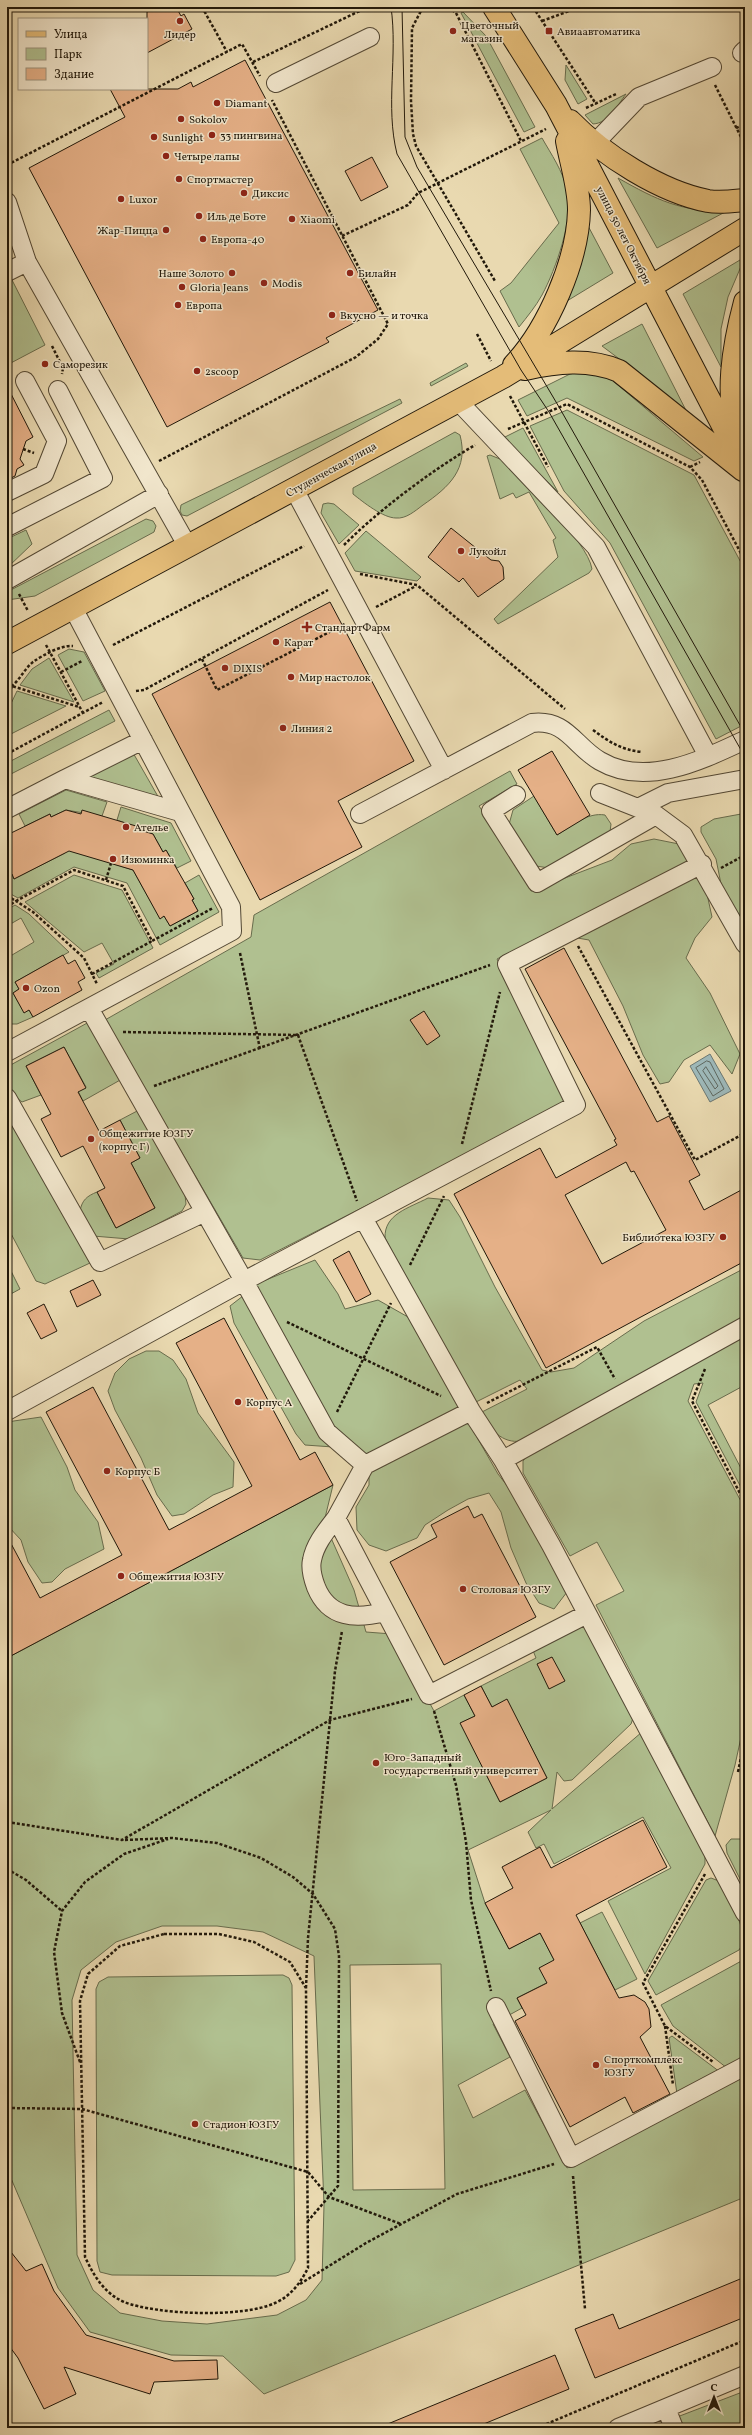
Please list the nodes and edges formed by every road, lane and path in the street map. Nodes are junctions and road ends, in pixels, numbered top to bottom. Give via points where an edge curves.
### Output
1 (202, 7) edge
2 (368, 7) edge
3 (423, 7) edge
4 (448, 7) edge
5 (453, 7) edge
6 (494, 7) edge
7 (533, 7) edge
8 (580, 7) edge
9 (456, 13) junction
10 (542, 21) junction
11 (370, 37) dead end
12 (227, 52) junction
13 (252, 62) junction
14 (713, 75) joint
15 (270, 87) junction
16 (622, 90) dead end
17 (596, 104) junction
18 (561, 115) junction
19 (745, 124) edge
20 (736, 128) junction
21 (522, 141) junction
22 (595, 143) junction
23 (745, 145) edge
24 (7, 165) edge
25 (438, 184) junction
26 (745, 200) edge
27 (7, 202) edge
28 (745, 229) edge
29 (342, 236) junction
30 (27, 262) junction
31 (7, 272) edge
32 (495, 281) dead end
33 (650, 286) junction
34 (745, 302) edge
35 (48, 340) dead end
36 (503, 377) junction
37 (25, 381) dead end
38 (58, 390) joint
39 (457, 400) junction
40 (490, 437) junction
41 (745, 462) edge
42 (144, 468) junction
43 (745, 468) edge
44 (745, 472) edge
45 (294, 489) junction
46 (7, 492) edge
47 (159, 494) junction
48 (7, 527) edge
49 (187, 545) junction
50 (324, 546) junction
51 (745, 561) edge
52 (342, 579) junction
53 (7, 580) edge
54 (417, 585) junction
55 (73, 608) junction
56 (361, 615) junction
57 (7, 643) edge
58 (93, 656) junction
59 (202, 658) junction
60 (61, 672) dead end
61 (12, 686) junction
62 (7, 689) edge
63 (144, 690) dead end
64 (7, 698) edge
65 (80, 707) dead end
66 (568, 711) dead end
67 (83, 713) dead end
68 (587, 725) dead end
69 (143, 740) junction
70 (745, 740) edge
71 (7, 754) edge
72 (708, 756) junction
73 (444, 770) junction
74 (664, 770) junction
75 (745, 778) edge
76 (65, 779) junction
77 (600, 793) dead end
78 (516, 795) dead end
79 (638, 808) junction
80 (7, 809) edge
81 (180, 812) junction
82 (360, 814) dead end
83 (656, 815) junction
84 (745, 855) edge
85 (111, 863) dead end
86 (705, 870) junction
87 (106, 880) junction
88 (7, 896) edge
89 (16, 902) junction
90 (7, 907) edge
91 (215, 907) dead end
92 (575, 940) dead end
93 (152, 941) junction
94 (745, 944) edge
95 (240, 953) dead end
96 (507, 964) junction
97 (89, 1008) junction
98 (103, 1032) junction
99 (257, 1034) junction
100 (298, 1035) junction
101 (260, 1048) junction
102 (7, 1052) edge
103 (137, 1092) junction
104 (7, 1098) edge
105 (745, 1133) edge
106 (456, 1170) junction
107 (206, 1212) junction
108 (363, 1218) junction
109 (244, 1280) junction
110 (745, 1326) edge
111 (715, 1343) junction
112 (7, 1411) edge
113 (471, 1411) junction
114 (503, 1460) junction
115 (365, 1465) junction
116 (745, 1503) edge
117 (336, 1518) junction
118 (385, 1612) junction
119 (588, 1614) junction
120 (345, 1615) junction
121 (429, 1695) junction
122 (330, 1720) junction
123 (745, 1738) edge
124 (738, 1772) dead end
125 (7, 1822) edge
126 (172, 1838) junction
127 (122, 1840) junction
128 (715, 1856) junction
129 (7, 1869) edge
130 (313, 1894) junction
131 (62, 1911) junction
132 (745, 1913) edge
133 (306, 1988) junction
134 (496, 2007) joint
135 (665, 2026) junction
136 (82, 2066) junction
137 (745, 2066) edge
138 (729, 2074) junction
139 (675, 2103) junction
140 (7, 2108) edge
141 (82, 2109) junction
142 (571, 2158) junction
143 (308, 2172) junction
144 (329, 2197) junction
145 (308, 2222) junction
146 (402, 2224) junction
147 (300, 2285) junction
148 (585, 2309) dead end
149 (745, 2340) edge
150 (745, 2375) edge
151 (666, 2408) junction
152 (745, 2426) edge
153 (536, 2428) edge
154 (618, 2428) edge
155 (674, 2428) edge
156 (739, 2428) edge

1 - 12 path
2 - 13 path
3 - 25 path via 412,28 413,134 416,146
4 - 9 path
5 - 9 path
6 - 18 main road, улица 50 лет Октября
7 - 10 path
8 - 10 path
9 - 21 path
10 - 17 path
11 - 15 street
12 - 13 path via 242,44
12 - 24 path
13 - 15 path
14 - 20 path
14 - 22 street via 639,97
15 - 29 path
16 - 17 path
17 - 18 path
18 - 21 path
18 - 22 main road
18 - 33 main road, улица 50 лет Октября
18 - 36 main road via 579,209 577,233 560,290 542,326 517,362
19 - 20 path
20 - 23 path
21 - 25 path
22 - 26 main road via 642,174 681,194 710,201
25 - 29 path via 418,193 408,205
25 - 32 path
27 - 30 street
28 - 33 main road, Студенческая улица
29 - 42 path via 388,324 378,339 356,357
30 - 31 street
30 - 42 street
33 - 36 main road, Студенческая улица
33 - 43 main road, улица 50 лет Октября
34 - 41 main road via 736,336 732,369 732,404
35 - 38 path via 63,368
36 - 39 main road, Студенческая улица
36 - 44 main road via 556,363 579,362 608,366 637,384
37 - 46 street via 57,441 44,474
38 - 48 street via 103,478
39 - 40 street
39 - 45 main road, Студенческая улица
40 - 50 path via 437,470 368,522 340,550
40 - 51 path via 567,404 690,467 702,480
40 - 72 street via 596,547
42 - 47 street
45 - 49 main road, Студенческая улица
45 - 50 street
47 - 49 street
47 - 53 street
49 - 55 main road, Студенческая улица
50 - 52 street
50 - 58 path via 312,541
52 - 54 path via 350,572
52 - 56 street
52 - 59 path
54 - 56 path
54 - 66 path
55 - 57 main road, Студенческая улица
55 - 58 street
56 - 59 path via 217,690
56 - 73 street
58 - 60 path
58 - 61 path via 80,648 62,647 33,662
58 - 69 street
59 - 63 path
61 - 62 path
61 - 64 path
61 - 65 path
67 - 71 path
68 - 74 path via 612,744 630,751 646,753
69 - 76 street
69 - 81 street
70 - 72 street
72 - 74 street
73 - 74 street via 532,723 544,722 556,725 600,761 618,769 652,773
73 - 82 street
75 - 79 street via 668,793
76 - 80 street
76 - 81 street
77 - 79 street
78 - 83 street via 490,811 537,883
79 - 83 street
81 - 97 street via 231,907 232,931
83 - 86 street via 684,834
84 - 86 path
85 - 87 path
86 - 94 street
86 - 96 street
87 - 89 path via 74,870
87 - 93 path via 123,886
88 - 89 path
89 - 90 path
89 - 93 path via 32,912 84,958 92,974
91 - 93 path
92 - 105 path via 695,1160
95 - 99 path
96 - 100 path via 497,963
96 - 106 path
96 - 106 street via 576,1106
97 - 98 street
97 - 102 street
98 - 99 path
98 - 103 street
99 - 100 path
99 - 101 path
100 - 101 path
100 - 108 path
101 - 103 path
103 - 107 street
104 - 107 street via 100,1262
106 - 108 street
107 - 109 street
108 - 109 street
108 - 113 street
109 - 112 street
109 - 115 street via 327,1432
110 - 111 street
111 - 114 street
111 - 116 path via 692,1401
113 - 114 street
113 - 115 street
114 - 119 street
115 - 117 street
117 - 118 street
117 - 120 street via 320,1538 312,1561 312,1577 318,1592 332,1610
118 - 120 street via 367,1616
118 - 121 street
119 - 121 street
119 - 128 street
120 - 122 path
121 - 122 path
121 - 134 path via 456,1785 466,1842 471,1900 480,1948
122 - 127 path
122 - 130 path
123 - 124 path
125 - 127 path
126 - 127 path
126 - 130 path via 217,1843 261,1858 293,1877
126 - 131 path via 124,1854 85,1882
128 - 132 street
128 - 135 path via 643,1984
129 - 131 path via 26,1880
130 - 133 path
130 - 144 path via 335,1929 339,1956 338,2186
131 - 136 path via 54,1952 62,2013
133 - 136 path via 290,1962 254,1942 219,1934 164,1934 120,1946 88,1974 80,2001
133 - 143 path
134 - 142 street
135 - 138 path
135 - 139 path
136 - 141 path
137 - 138 street
138 - 139 street
139 - 142 street
140 - 141 path
141 - 143 path
141 - 147 path via 85,2257 98,2283 124,2301 161,2310 208,2312 242,2311 276,2303
142 - 146 path via 457,2194
142 - 148 path
143 - 144 path
143 - 145 path
144 - 145 path
144 - 146 path
145 - 147 path via 308,2268
146 - 147 path
149 - 153 path
150 - 151 street
151 - 154 street
151 - 155 street
152 - 156 path

